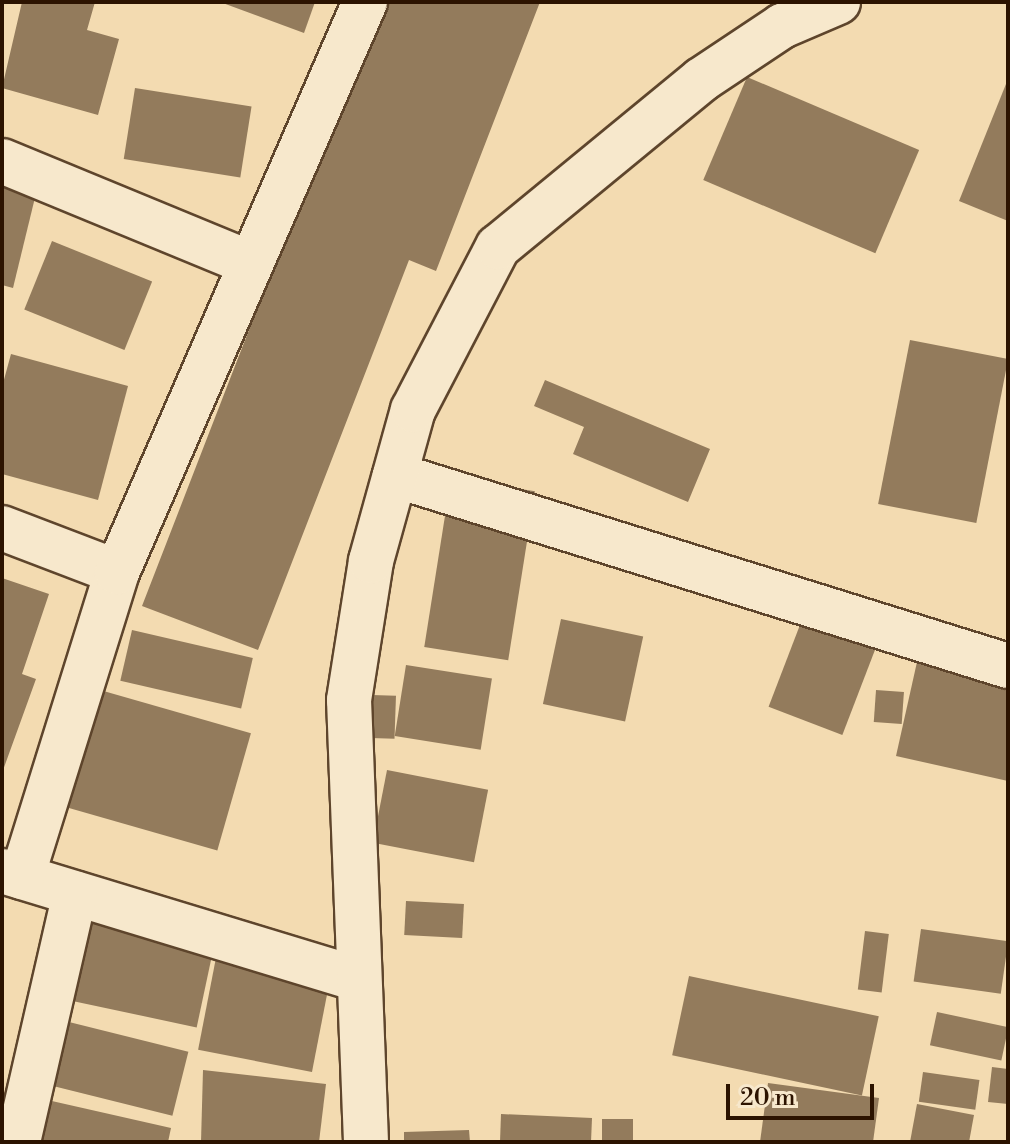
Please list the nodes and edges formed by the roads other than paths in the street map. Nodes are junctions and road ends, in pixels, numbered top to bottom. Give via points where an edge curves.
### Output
1 (365, 2) edge
2 (838, 2) edge
3 (777, 14) edge
4 (2, 161) edge
5 (247, 262) junction
6 (395, 475) junction
7 (2, 528) edge
8 (117, 572) junction
9 (1008, 666) edge
10 (12, 874) edge
11 (75, 893) junction
12 (357, 979) junction
13 (18, 1142) edge
14 (366, 1142) edge

1 - 5 street
2 - 3 street
3 - 6 street via 498,247 413,410
4 - 5 street
5 - 8 street
6 - 9 street
6 - 12 street via 371,561 349,700
7 - 8 street
8 - 10 street
10 - 11 street
11 - 12 street
11 - 13 street
12 - 14 street

